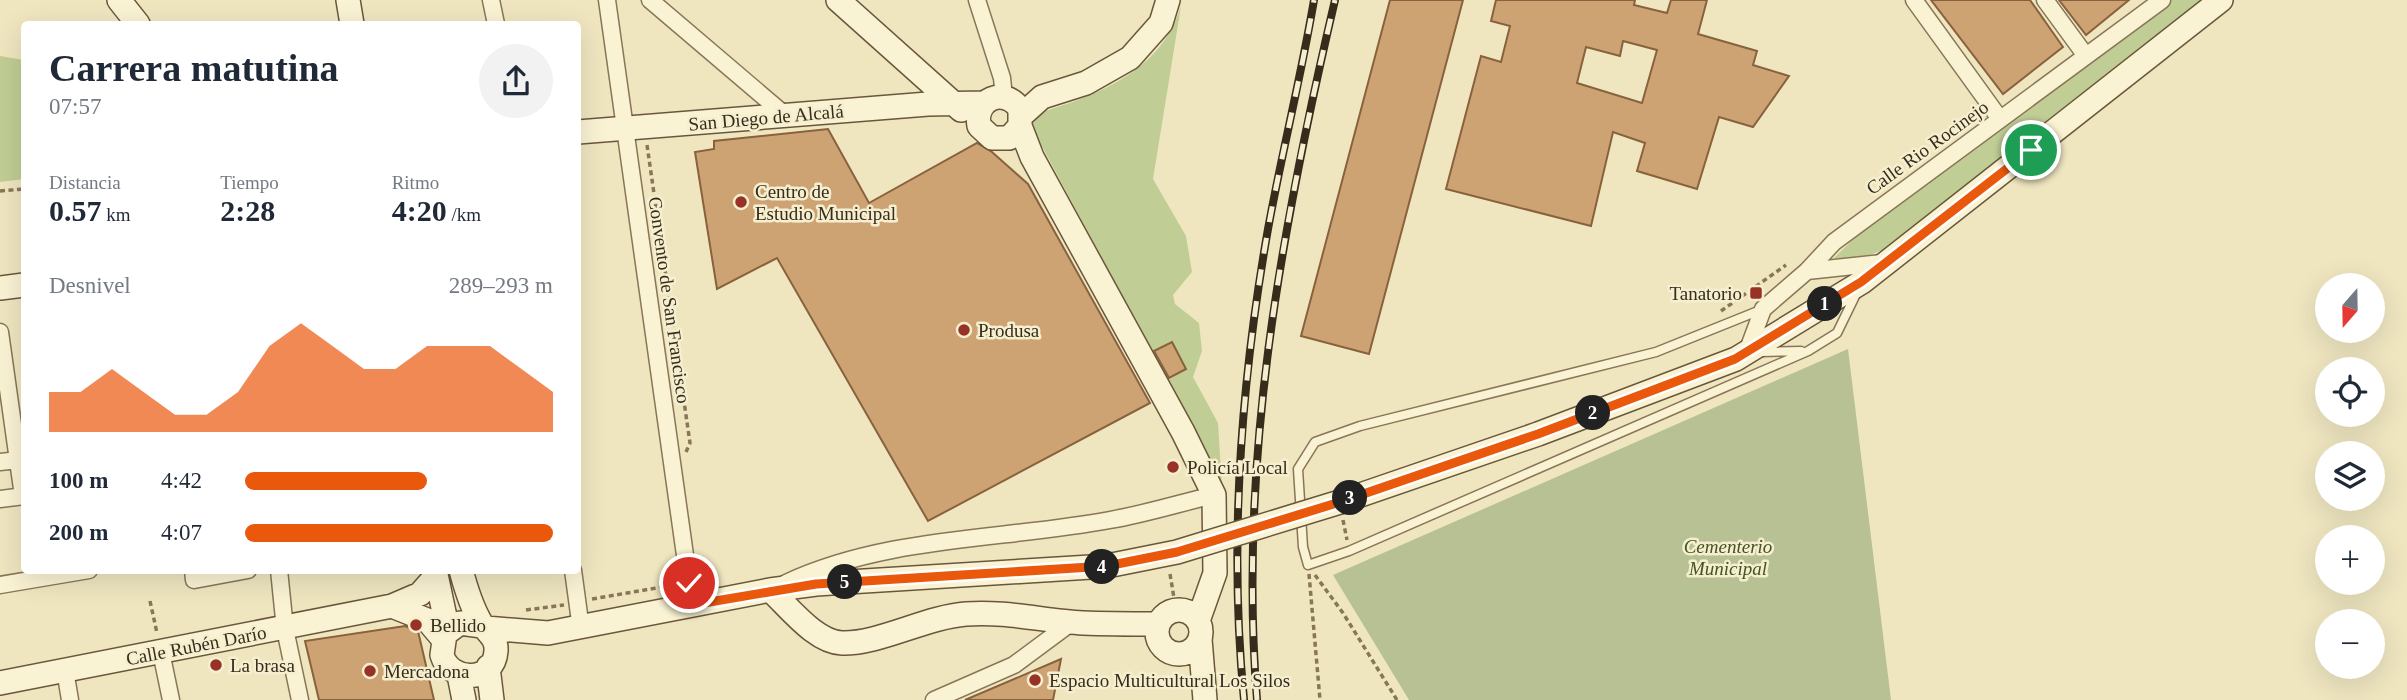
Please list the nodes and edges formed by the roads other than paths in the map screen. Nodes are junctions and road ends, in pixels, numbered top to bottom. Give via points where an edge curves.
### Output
1 (119, 0) edge
2 (348, 0) edge
3 (491, 0) edge
4 (607, 0) edge
5 (650, 0) edge
6 (838, 0) edge
7 (977, 0) edge
8 (1168, 0) edge
9 (1914, 0) edge
10 (2045, 0) edge
11 (2162, 0) edge
12 (2221, 0) edge
13 (136, 21) edge
14 (352, 21) edge
15 (495, 21) edge
16 (2086, 57) junction
17 (954, 104) junction
18 (1009, 108) junction
19 (786, 115) junction
20 (2000, 119) junction
21 (624, 129) junction
22 (581, 132) edge
23 (986, 132) junction
24 (1038, 167) junction
25 (1888, 262) junction
26 (1807, 271) junction
27 (1861, 282) junction
28 (21, 285) edge
29 (0, 288) edge
30 (1763, 309) junction
31 (0, 332) edge
32 (1808, 351) junction
33 (1747, 352) junction
34 (3, 374) edge
35 (18, 460) junction
36 (0, 461) edge
37 (21, 478) edge
38 (1214, 495) junction
39 (21, 496) edge
40 (0, 499) edge
41 (1215, 573) junction
42 (65, 574) edge
43 (279, 574) edge
44 (435, 574) edge
45 (436, 574) edge
46 (462, 574) edge
47 (574, 574) edge
48 (0, 585) edge
49 (770, 590) junction
50 (690, 594) junction
51 (392, 606) junction
52 (1077, 622) junction
53 (484, 627) junction
54 (285, 629) junction
55 (581, 629) junction
56 (1199, 630) junction
57 (1166, 633) junction
58 (548, 634) junction
59 (446, 635) junction
60 (161, 652) junction
61 (491, 664) junction
62 (65, 670) junction
63 (460, 675) junction
64 (0, 683) edge
65 (71, 700) edge
66 (171, 700) edge
67 (300, 700) edge
68 (464, 700) edge
69 (492, 700) edge
70 (934, 700) edge
71 (1203, 700) edge

1 - 13 street
2 - 14 street
3 - 15 street
4 - 21 street, Convento de San Francisco
5 - 19 street
6 - 17 street
7 - 18 street
8 - 18 street via 1161,23 1130,58 1086,83 1042,97 1035,95
9 - 20 street
10 - 16 street
11 - 16 street, Calle Rio Rocinejo
12 - 25 street
16 - 20 street, Calle Rio Rocinejo
17 - 18 street, San Diego de Alcalá
17 - 19 street, San Diego de Alcalá
17 - 23 street
18 - 23 street via 978,114
18 - 23 street via 1009,138
18 - 24 street
19 - 21 street, San Diego de Alcalá
20 - 26 street, Calle Rio Rocinejo via 1834,242
21 - 22 street, San Diego de Alcalá
21 - 50 street, Convento de San Francisco
23 - 24 street via 1024,162
24 - 38 street
25 - 26 street
25 - 27 street
26 - 30 street, Calle Rio Rocinejo
27 - 32 lane via 1837,334
27 - 33 street
28 - 29 street
30 - 32 lane via 1656,352 1373,423 1315,442 1298,469 1308,565
30 - 33 street, Calle Rio Rocinejo
31 - 34 street
32 - 33 lane
33 - 49 street, bridge via 1340,506 1167,554 1107,566 860,580
34 - 35 street
35 - 36 street
35 - 37 street
38 - 41 street
38 - 49 street via 1111,520 876,553 818,568
39 - 40 street
41 - 56 street
41 - 57 street
42 - 48 street
43 - 54 street
44 - 51 street, Calle Rubén Darío via 420,594
45 - 59 street
46 - 53 street
47 - 55 street
49 - 50 street
49 - 52 street via 812,629 841,643 933,618 969,614
50 - 55 street
51 - 54 street, Calle Rubén Darío
51 - 59 street via 428,620
52 - 57 street
52 - 70 street via 1014,665
53 - 58 street
53 - 59 street via 464,622
53 - 61 street via 495,643
54 - 60 street, Calle Rubén Darío
54 - 67 street
55 - 58 street
56 - 57 street via 1189,612
56 - 57 street via 1184,654
56 - 71 street
57 - 71 street
58 - 61 street
59 - 63 street via 441,651 444,662
60 - 62 street, Calle Rubén Darío
60 - 66 street
61 - 63 street via 477,675
61 - 69 street
62 - 64 street, Calle Rubén Darío
62 - 65 street
63 - 68 street

